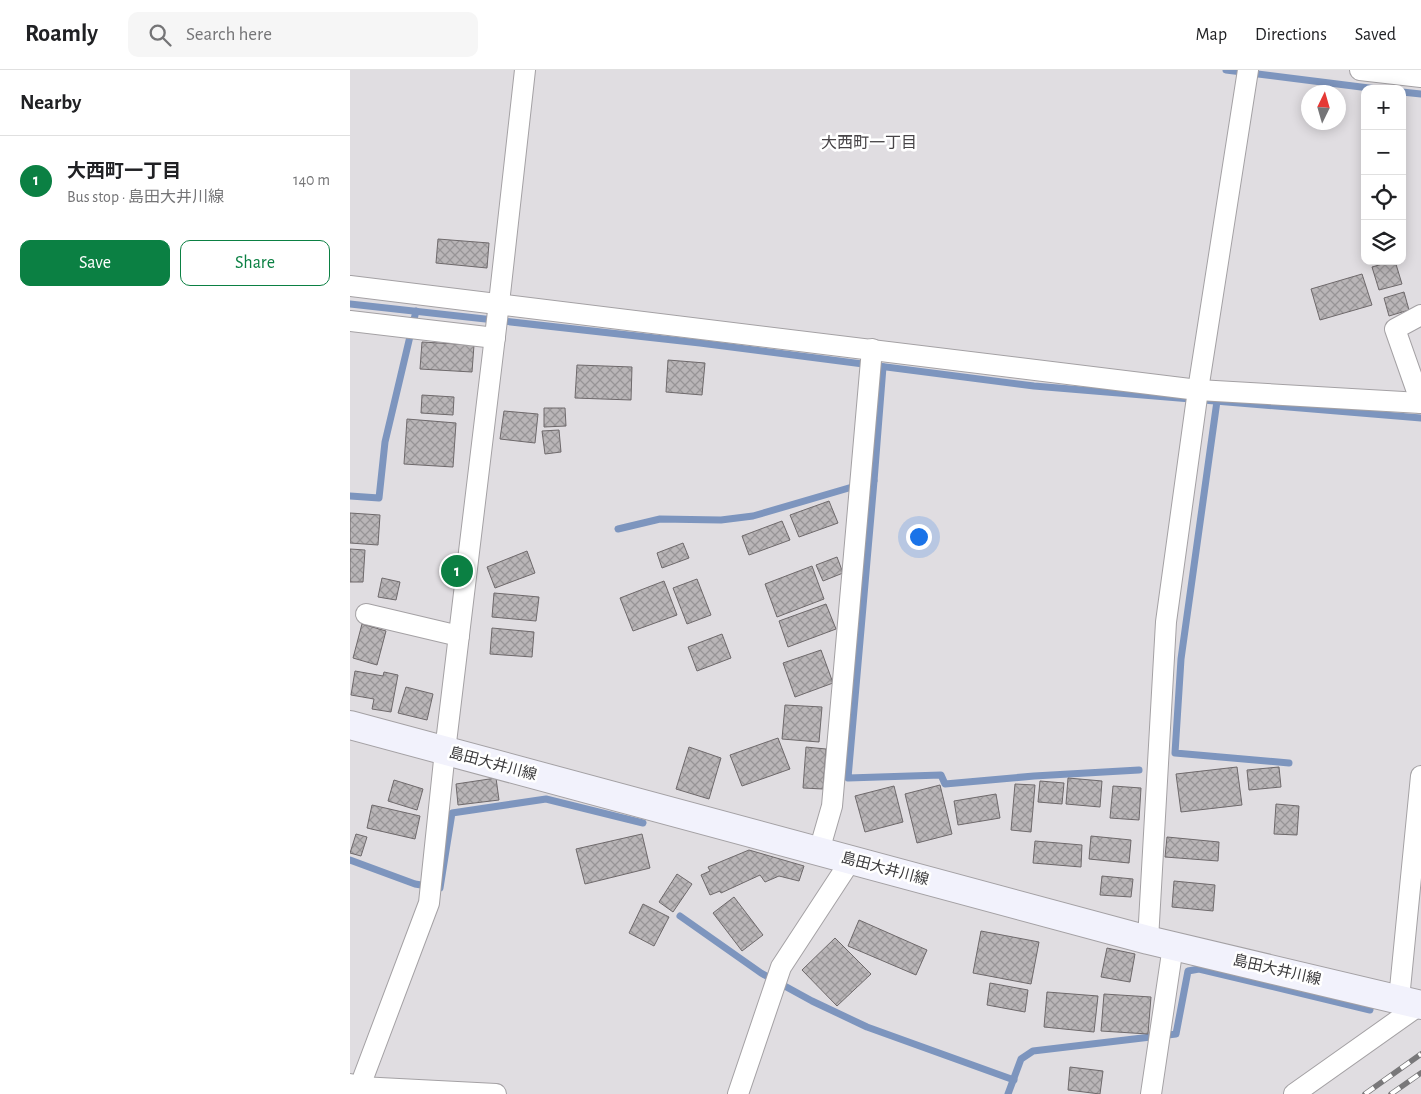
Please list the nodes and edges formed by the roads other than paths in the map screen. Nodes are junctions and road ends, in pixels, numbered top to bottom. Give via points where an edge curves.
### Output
1 (525, 70) edge
2 (1248, 70) edge
3 (1360, 70) edge
4 (1421, 77) edge
5 (350, 286) edge
6 (499, 303) junction
7 (1421, 315) edge
8 (350, 321) edge
9 (495, 338) junction
10 (872, 350) junction
11 (1198, 390) junction
12 (1421, 403) edge
13 (366, 614) dead end
14 (458, 636) junction
15 (350, 725) edge
16 (444, 751) junction
17 (1421, 776) edge
18 (819, 851) junction
19 (851, 860) junction
20 (1161, 943) junction
21 (1415, 1003) edge
22 (356, 1088) edge
23 (496, 1094) edge
24 (738, 1094) edge
25 (1151, 1094) edge
26 (1294, 1094) edge

1 - 6 street
2 - 11 street
3 - 4 street
5 - 6 street
6 - 9 street
6 - 10 street
7 - 12 street via 1395,329
8 - 9 street
9 - 14 street
10 - 11 street
10 - 18 street via 832,806
11 - 12 street
11 - 20 street via 1166,622
13 - 14 street
14 - 16 street
15 - 16 main road, 島田大井川線
16 - 18 main road, 島田大井川線
16 - 22 street via 429,904
17 - 21 street
18 - 19 main road, 島田大井川線
19 - 20 main road, 島田大井川線
19 - 24 street via 781,967
20 - 21 main road, 島田大井川線
20 - 25 street
21 - 26 street
22 - 23 street

